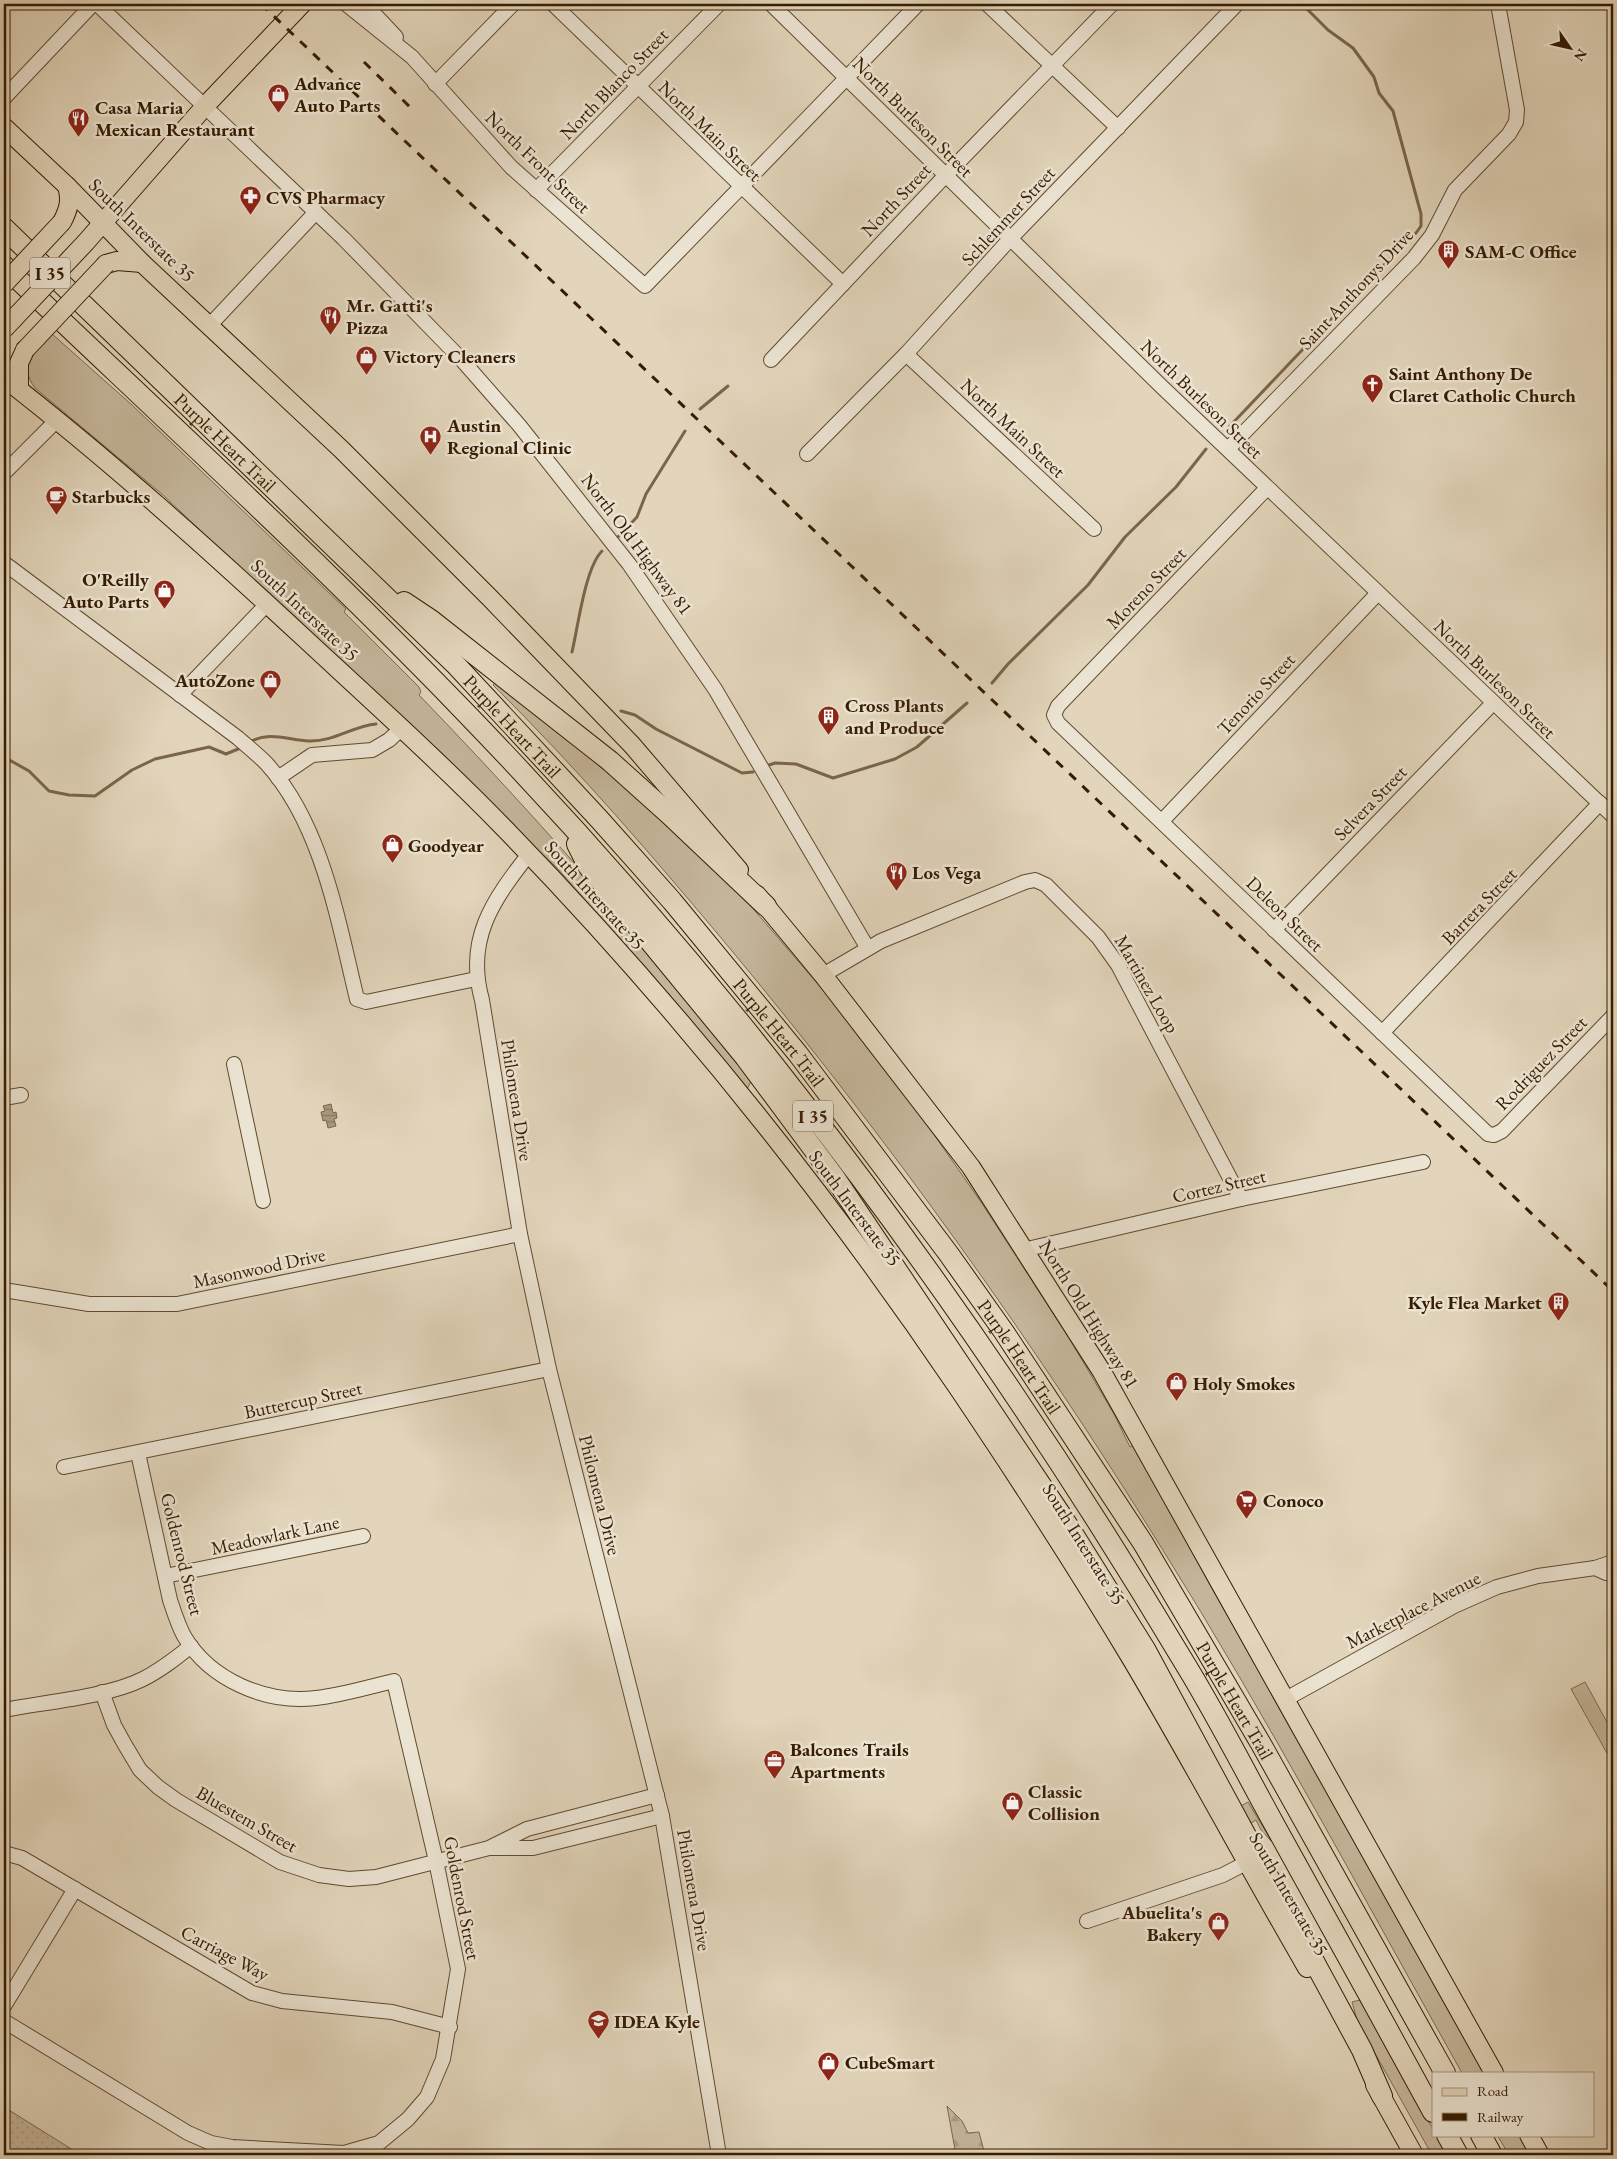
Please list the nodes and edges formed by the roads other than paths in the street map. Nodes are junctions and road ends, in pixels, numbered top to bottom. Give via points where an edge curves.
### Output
1 (93, 4) edge
2 (97, 4) edge
3 (302, 4) edge
4 (346, 4) edge
5 (365, 4) edge
6 (513, 4) edge
7 (553, 4) edge
8 (719, 4) edge
9 (771, 4) edge
10 (918, 4) edge
11 (987, 4) edge
12 (1112, 4) edge
13 (1237, 4) edge
14 (1498, 4) edge
15 (412, 57) junction
16 (1052, 66) junction
17 (847, 78) junction
18 (435, 84) junction
19 (638, 88) junction
20 (4, 98) edge
21 (206, 105) junction
22 (4, 128) edge
23 (1118, 128) junction
24 (945, 176) junction
25 (67, 186) junction
26 (743, 187) junction
27 (536, 190) junction
28 (316, 212) junction
29 (104, 224) junction
30 (4, 228) edge
31 (1010, 239) junction
32 (142, 263) junction
33 (4, 266) edge
34 (4, 284) edge
35 (843, 284) junction
36 (210, 325) junction
37 (4, 328) edge
38 (906, 354) junction
39 (771, 360) dead end
40 (4, 378) edge
41 (19, 390) junction
42 (57, 420) junction
43 (1229, 448) junction
44 (807, 454) dead end
45 (4, 473) edge
46 (1267, 488) junction
47 (1094, 529) dead end
48 (4, 563) edge
49 (366, 578) junction
50 (1378, 593) junction
51 (267, 604) junction
52 (180, 695) junction
53 (1493, 703) junction
54 (1054, 715) joint
55 (402, 728) junction
56 (278, 778) junction
57 (1600, 803) junction
58 (1613, 816) edge
59 (564, 818) junction
60 (1162, 821) junction
61 (529, 854) junction
62 (766, 906) junction
63 (1274, 930) junction
64 (867, 947) junction
65 (823, 975) junction
66 (476, 979) junction
67 (1613, 1016) edge
68 (1382, 1033) junction
69 (234, 1064) dead end
70 (21, 1095) dead end
71 (4, 1098) edge
72 (1494, 1135) joint
73 (1423, 1162) dead end
74 (1241, 1199) junction
75 (263, 1201) dead end
76 (520, 1234) junction
77 (1023, 1250) junction
78 (4, 1290) edge
79 (549, 1369) junction
80 (138, 1453) junction
81 (64, 1467) dead end
82 (363, 1536) dead end
83 (1613, 1562) edge
84 (1596, 1568) junction
85 (1613, 1573) edge
86 (165, 1576) junction
87 (191, 1646) junction
88 (102, 1692) junction
89 (1284, 1700) junction
90 (4, 1710) edge
91 (657, 1795) junction
92 (662, 1816) junction
93 (570, 1817) junction
94 (574, 1838) junction
95 (489, 1848) junction
96 (4, 1853) edge
97 (436, 1861) junction
98 (1246, 1863) junction
99 (75, 1889) junction
100 (1087, 1921) dead end
101 (4, 2006) edge
102 (4, 2021) edge
103 (450, 2026) junction
104 (1445, 2072) edge
105 (1493, 2072) edge
106 (1382, 2096) junction
107 (1432, 2110) edge
108 (1448, 2136) edge
109 (1482, 2136) edge
110 (1530, 2136) edge
111 (719, 2155) edge
112 (1414, 2155) edge
113 (1458, 2155) edge
114 (1492, 2155) edge
115 (1540, 2155) edge

1 - 20 street
2 - 21 street, North Old Highway 81
3 - 21 main road
4 - 15 street, North Front Street
5 - 15 street, North Front Street
6 - 18 street
7 - 19 street, North Main Street
8 - 19 street, North Blanco Street
9 - 17 street, North Burleson Street
10 - 17 street
11 - 16 street
12 - 16 street, North Street
13 - 23 street, Schlemmer Street
14 - 43 street, Saint Anthonys Drive via 1517,110 1516,122 1509,134 1455,190 1432,235 1414,258
15 - 18 street, North Front Street
16 - 23 street
16 - 24 street, North Street
17 - 24 street, North Burleson Street
17 - 26 street
18 - 27 street, North Front Street
19 - 26 street, North Main Street
19 - 27 street, North Blanco Street
21 - 28 street, North Old Highway 81
21 - 29 main road
22 - 25 main road, South Interstate 35
23 - 31 street, Schlemmer Street
24 - 31 street, North Burleson Street
24 - 35 street, North Street
25 - 29 main road, South Interstate 35
25 - 34 main road, bridge via 70,197 62,222
26 - 27 street, North Front Street via 645,286
26 - 35 street, North Main Street
28 - 36 street
28 - 64 street, North Old Highway 81 via 461,359 629,564 724,704
29 - 32 main road, South Interstate 35
29 - 37 main road, bridge
30 - 49 highway, Purple Heart Trail / I 35
31 - 38 street, Schlemmer Street
31 - 43 street, North Burleson Street
32 - 36 main road, South Interstate 35
32 - 41 main road, bridge via 117,261 106,264 25,350 19,363
33 - 59 highway, Purple Heart Trail / I 35 via 393,638
35 - 39 street, North Street
36 - 62 main road, South Interstate 35 via 341,449 632,745
38 - 44 street, Schlemmer Street
38 - 47 street, North Main Street
40 - 41 main road, South Interstate 35
41 - 42 main road, South Interstate 35
42 - 45 street
42 - 51 main road, South Interstate 35
43 - 46 street, North Burleson Street
46 - 50 street, North Burleson Street
46 - 54 street, Moreno Street via 1058,706
48 - 52 street
49 - 62 highway via 431,620 610,761
49 - 104 highway, Purple Heart Trail / I 35 via 455,664 672,901 798,1054 948,1253 1020,1354 1143,1543 1261,1744
50 - 53 street, North Burleson Street
50 - 60 street, Tenorio Street
51 - 52 street
51 - 55 main road, South Interstate 35
52 - 56 street via 238,738
53 - 57 street, North Burleson Street
53 - 63 street, Selvera Street
54 - 60 street, Deleon Street via 1058,723
55 - 56 street via 372,750 312,755
55 - 61 main road, South Interstate 35
56 - 66 street via 310,832 327,876 357,999 366,1002
57 - 58 street, North Burleson Street
57 - 68 street, Barrera Street
59 - 106 highway via 588,866 745,1057 835,1178 1065,1521 1145,1649 1362,2050
59 - 107 highway, Purple Heart Trail / I 35 via 692,965 792,1088 910,1245 1041,1433 1192,1674
60 - 63 street, Deleon Street
61 - 66 street, Philomena Drive via 490,909 477,952
61 - 98 main road, South Interstate 35 via 668,1006 734,1086 885,1284 958,1387 1086,1586
62 - 65 main road, South Interstate 35
63 - 68 street, Deleon Street
64 - 65 street, Martinez Loop
64 - 74 street, Martinez Loop via 1025,882 1035,880 1046,885 1098,937 1118,965
65 - 77 main road, North Old Highway 81 via 971,1167
66 - 76 street, Philomena Drive
67 - 72 street, Rodriguez Street via 1502,1131
68 - 72 street, Deleon Street via 1488,1134
69 - 75 street
70 - 71 street
73 - 74 street, Cortez Street
74 - 77 street, Cortez Street
76 - 78 street, Masonwood Drive via 178,1304 89,1304
76 - 79 street, Philomena Drive
77 - 89 main road, North Old Highway 81 via 1102,1372
79 - 80 street, Buttercup Street
79 - 91 street, Philomena Drive
80 - 81 street, Buttercup Street
80 - 86 street, Goldenrod Street
82 - 86 street, Meadowlark Lane
83 - 84 street, Marketplace Avenue
84 - 85 street, Marketplace Avenue
84 - 89 street, Marketplace Avenue via 1538,1576 1498,1587 1454,1606
86 - 87 street, Goldenrod Street via 176,1617
87 - 88 street via 142,1680
87 - 97 street, Goldenrod Street via 233,1681 270,1697 316,1698 394,1681
88 - 90 street
88 - 97 street, Bluestem Street via 114,1725 140,1770 176,1800 280,1862 320,1875 360,1879
89 - 105 main road
91 - 92 street, Philomena Drive
91 - 93 street, Bluestem Street
92 - 94 street, Bluestem Street
92 - 111 street, Philomena Drive
93 - 94 street
93 - 95 street, Bluestem Street via 527,1829
94 - 95 street, Bluestem Street via 533,1848
95 - 97 street, Bluestem Street
96 - 99 street, Carriage Way via 22,1858
97 - 103 street, Goldenrod Street via 458,1969
98 - 100 street via 1223,1875
98 - 106 main road, South Interstate 35
99 - 101 street
99 - 103 street, Carriage Way via 252,1993 282,2001 392,2012
102 - 103 street, Goldenrod Street via 188,2133 212,2143 344,2153 379,2143 408,2119 427,2097 443,2059
106 - 112 main road, South Interstate 35
108 - 113 highway
109 - 114 highway
110 - 115 main road

